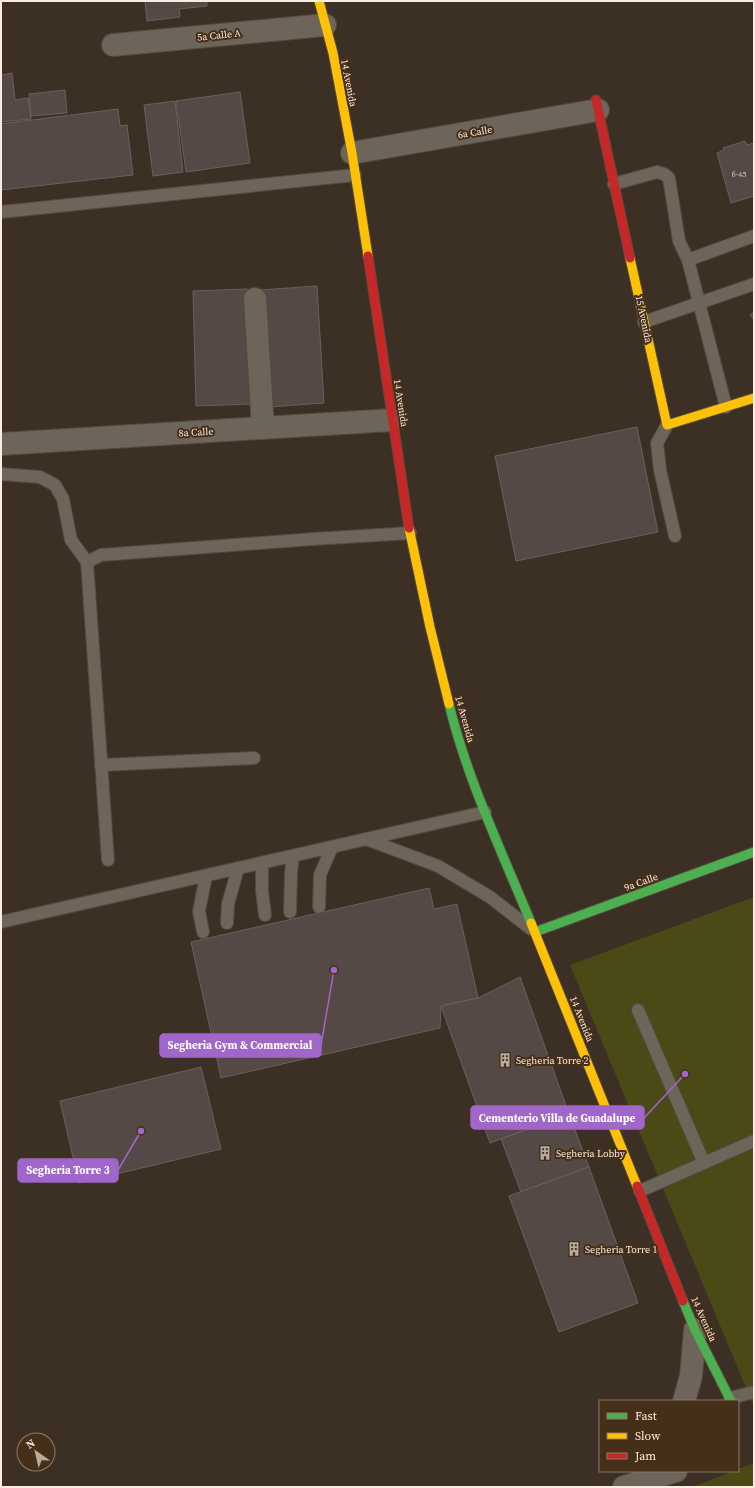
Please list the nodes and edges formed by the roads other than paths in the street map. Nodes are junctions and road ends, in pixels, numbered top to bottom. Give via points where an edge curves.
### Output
1 (319, 1) edge
2 (325, 25) junction
3 (113, 46) dead end
4 (597, 105) joint
5 (352, 154) junction
6 (355, 175) junction
7 (614, 184) junction
8 (1, 212) edge
9 (754, 236) edge
10 (688, 260) junction
11 (754, 284) edge
12 (255, 299) dead end
13 (700, 303) junction
14 (644, 322) junction
15 (754, 398) edge
16 (726, 407) junction
17 (392, 420) junction
18 (667, 425) junction
19 (263, 428) junction
20 (1, 444) edge
21 (1, 474) edge
22 (410, 533) junction
23 (675, 536) dead end
24 (87, 562) junction
25 (254, 758) dead end
26 (101, 765) junction
27 (484, 812) junction
28 (366, 839) junction
29 (332, 847) junction
30 (754, 852) edge
31 (293, 856) junction
32 (108, 860) dead end
33 (262, 863) junction
34 (238, 868) junction
35 (206, 876) junction
36 (319, 907) dead end
37 (290, 912) dead end
38 (265, 915) dead end
39 (1, 922) edge
40 (227, 923) dead end
41 (203, 932) dead end
42 (535, 932) junction
43 (638, 1010) dead end
44 (754, 1141) edge
45 (704, 1163) junction
46 (640, 1191) junction
47 (695, 1330) junction
48 (754, 1392) edge
49 (684, 1400) edge
50 (730, 1400) edge
51 (672, 1472) edge
52 (638, 1480) edge

1 - 2 street, 14 Avenida
2 - 3 street, 5a Calle A
2 - 5 street, 14 Avenida via 333,53
4 - 5 street, 6a Calle
4 - 7 street, 15 Avenida
5 - 6 street, 14 Avenida
6 - 8 lane
6 - 17 street, 14 Avenida
7 - 10 lane via 657,172 669,178 679,241
7 - 14 street, 15 Avenida
9 - 10 lane
10 - 13 lane
11 - 13 lane
12 - 19 street
13 - 14 lane
13 - 16 lane
14 - 18 street, 15 Avenida
15 - 16 street
16 - 18 street
17 - 19 street, 8a Calle
17 - 22 street, 14 Avenida
18 - 23 lane via 657,444 660,470
19 - 20 street, 8a Calle
21 - 24 lane via 40,477 56,485 63,499 71,540
22 - 24 lane via 101,555
22 - 27 street, 14 Avenida via 455,730
24 - 26 lane
25 - 26 lane
26 - 32 lane
27 - 28 lane
27 - 42 street, 14 Avenida
28 - 29 lane
28 - 42 lane via 438,866 490,897
29 - 31 lane
29 - 36 lane via 320,875
30 - 42 street, 9a Calle
31 - 33 lane
31 - 37 lane
33 - 34 lane
33 - 38 lane
34 - 35 lane
34 - 40 lane via 228,904
35 - 39 lane
35 - 41 lane via 199,911
42 - 46 street, 14 Avenida
43 - 45 lane
44 - 45 lane
45 - 46 lane
46 - 47 street, 14 Avenida
47 - 49 street via 691,1376
47 - 50 street, 14 Avenida
48 - 50 lane
51 - 52 street

